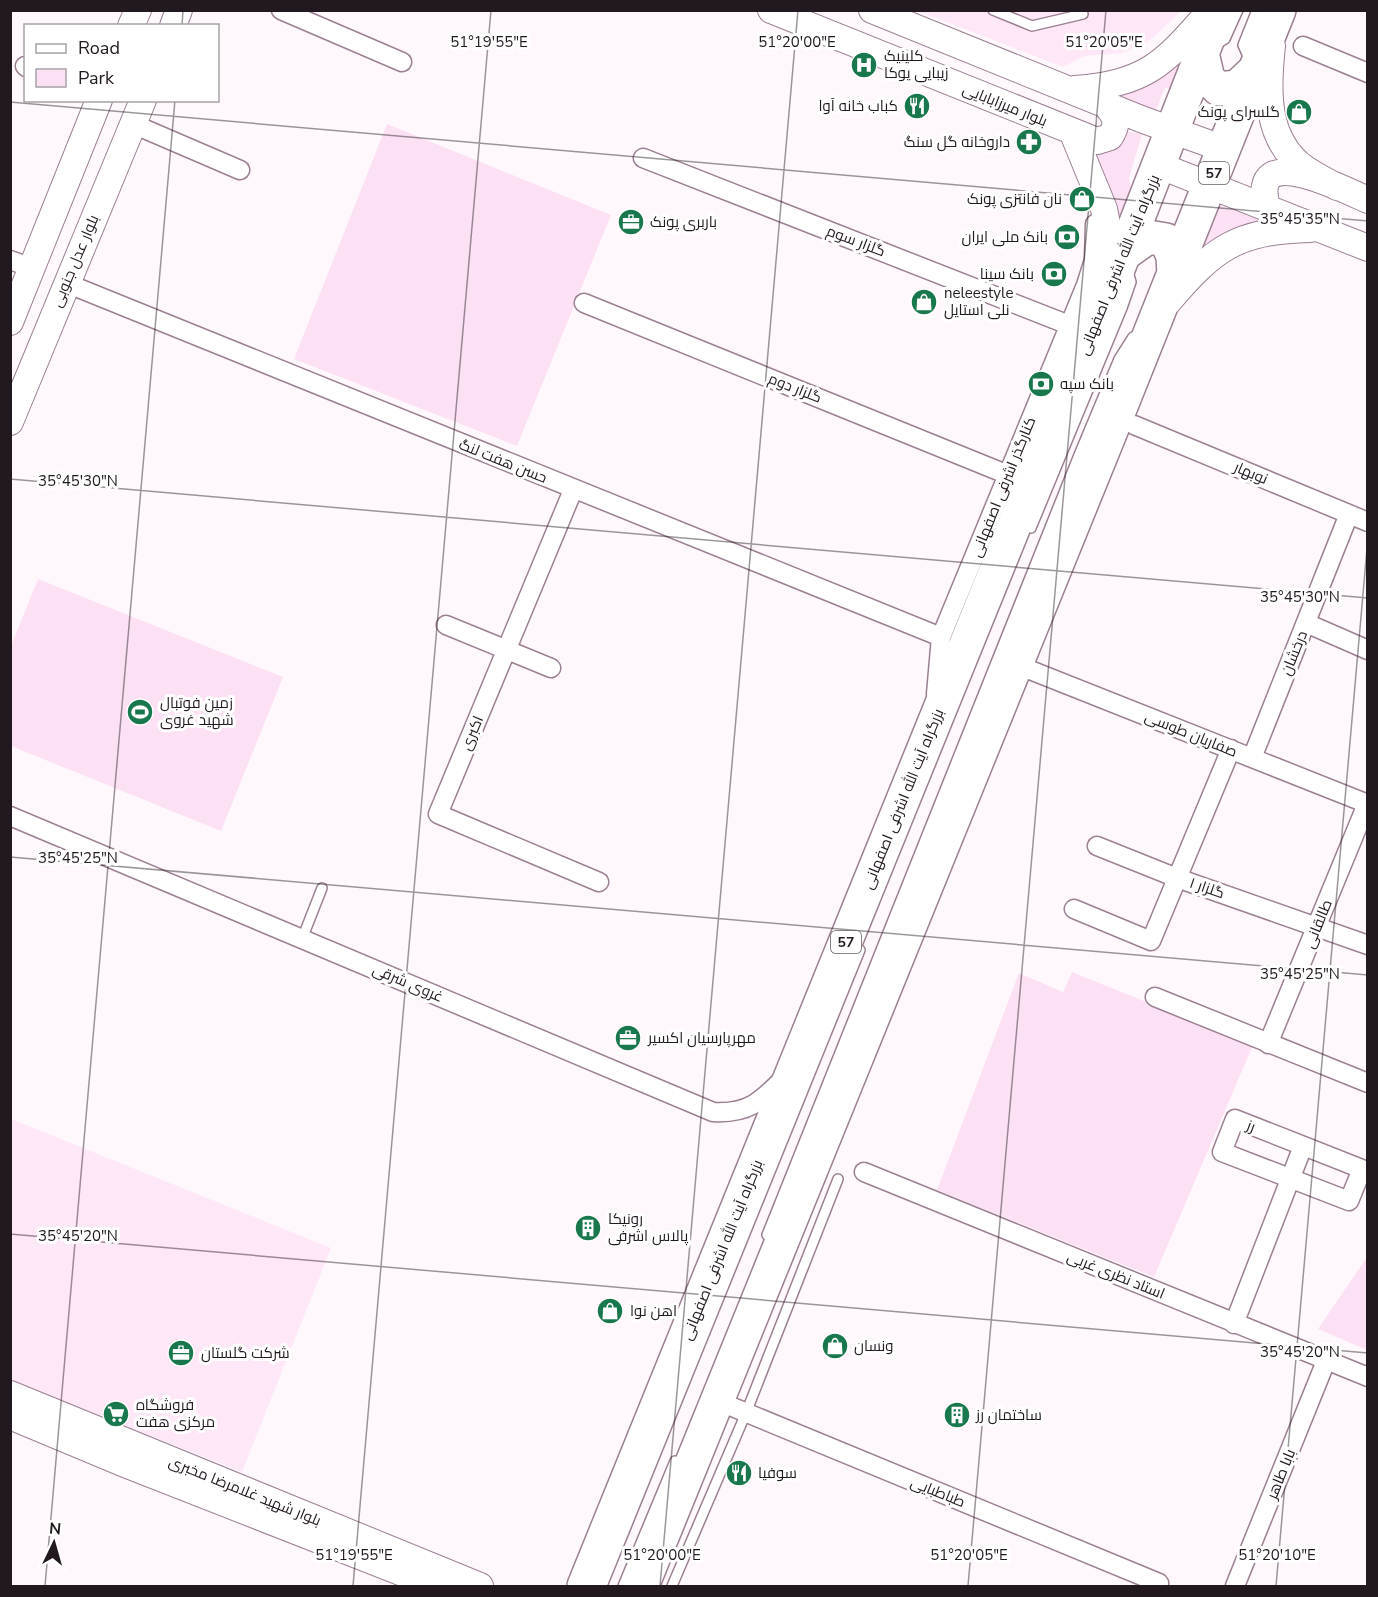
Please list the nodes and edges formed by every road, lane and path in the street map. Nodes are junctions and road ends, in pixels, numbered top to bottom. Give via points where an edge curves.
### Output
1 (138, 10) edge
2 (281, 10) edge
3 (771, 10) edge
4 (872, 10) edge
5 (993, 10) edge
6 (1211, 10) edge
7 (1218, 10) edge
8 (1238, 10) edge
9 (1083, 14) dead end
10 (1270, 14) edge
11 (132, 24) edge
12 (1303, 46) dead end
13 (1202, 53) junction
14 (402, 62) dead end
15 (1254, 71) junction
16 (1368, 73) edge
17 (1071, 90) junction
18 (98, 102) edge
19 (142, 102) edge
20 (1106, 105) junction
21 (133, 124) junction
22 (1072, 131) junction
23 (1172, 131) junction
24 (1224, 149) junction
25 (643, 158) dead end
26 (1158, 165) junction
27 (240, 170) dead end
28 (1094, 183) junction
29 (1210, 184) junction
30 (1337, 187) junction
31 (1368, 200) edge
32 (1267, 207) junction
33 (1321, 229) junction
34 (1368, 248) edge
35 (1124, 254) junction
36 (21, 264) edge
37 (1174, 274) junction
38 (66, 283) junction
39 (1107, 297) junction
40 (584, 303) dead end
41 (10, 322) edge
42 (1146, 322) junction
43 (1069, 325) junction
44 (10, 422) edge
45 (1134, 425) dead end
46 (1006, 474) junction
47 (573, 490) junction
48 (1349, 514) junction
49 (1368, 522) edge
50 (1028, 536) dead end
51 (1306, 623) junction
52 (446, 625) dead end
53 (941, 637) junction
54 (506, 649) junction
55 (1368, 650) edge
56 (1015, 664) junction
57 (550, 668) dead end
58 (933, 725) junction
59 (1231, 750) junction
60 (1252, 758) junction
61 (1367, 804) edge
62 (10, 816) edge
63 (1097, 846) dead end
64 (1177, 878) junction
65 (599, 882) dead end
66 (322, 888) dead end
67 (1074, 909) dead end
68 (1318, 927) junction
69 (302, 939) junction
70 (863, 943) dead end
71 (1368, 945) edge
72 (1155, 997) dead end
73 (1268, 1044) junction
74 (797, 1065) junction
75 (1368, 1083) edge
76 (1303, 1146) junction
77 (864, 1172) dead end
78 (1290, 1178) junction
79 (838, 1179) dead end
80 (763, 1245) dead end
81 (1234, 1324) junction
82 (1326, 1361) junction
83 (1368, 1377) edge
84 (10, 1394) edge
85 (732, 1407) junction
86 (10, 1416) edge
87 (678, 1453) dead end
88 (129, 1455) junction
89 (602, 1544) junction
90 (405, 1565) junction
91 (1159, 1583) dead end
92 (436, 1587) edge
93 (480, 1587) edge
94 (571, 1587) edge
95 (585, 1587) edge
96 (602, 1587) edge
97 (623, 1587) edge
98 (642, 1587) edge
99 (672, 1587) edge
100 (1235, 1587) edge

1 - 11 main road
2 - 14 street
3 - 22 main road, بلوار میرزابابایی
4 - 17 main road
5 - 9 lane via 1032,26
6 - 17 main road via 1170,54 1142,76 1105,87
7 - 13 highway, بزرگراه آیت الله اشرفی اصفهانی / 57
8 - 13 lane via 1226,39
10 - 15 highway, 57
10 - 30 main road via 1268,81 1276,130 1290,155
12 - 16 street
13 - 15 highway via 1208,79 1219,88 1236,87
13 - 23 highway, بزرگراه آیت الله اشرفی اصفهانی / 57
15 - 24 highway, 57
17 - 20 main road
18 - 36 main road
19 - 21 main road, بلوار عدل جنوبی
20 - 22 main road, بلوار میرزابابایی via 1116,117 1117,127 1110,137 1097,141
20 - 23 main road
21 - 27 street
21 - 38 main road, بلوار عدل جنوبی
22 - 28 main road
23 - 24 main road
23 - 26 highway, بزرگراه آیت الله اشرفی اصفهانی / 57
24 - 29 highway, 57
25 - 43 street, گلزار سوم
26 - 29 main road
26 - 35 highway, بزرگراه آیت الله اشرفی اصفهانی / 57
28 - 39 main road via 1108,229
28 - 43 street, کنارگذر اشرفی اصفهانی via 1094,261
29 - 32 main road
29 - 37 highway, 57
30 - 31 main road
30 - 32 main road via 1281,171 1270,175 1264,183
32 - 33 main road
33 - 34 main road
33 - 42 main road via 1274,230 1224,247 1207,258
35 - 37 highway via 1148,237 1166,240 1173,255
35 - 39 highway, بزرگراه آیت الله اشرفی اصفهانی / 57
35 - 50 lane via 1131,282
36 - 41 main road
37 - 42 highway, 57
38 - 44 main road, بلوار عدل جنوبی
38 - 47 street, حسن هفت لنگ
39 - 58 highway, بزرگراه آیت الله اشرفی اصفهانی / 57
40 - 46 street, گلزار دوم
42 - 56 highway, 57
42 - 80 lane via 1119,359 1083,444
43 - 46 street, کنارگذر اشرفی اصفهانی
45 - 48 street, نوبهار
46 - 53 street, کنارگذر اشرفی اصفهانی
47 - 53 street, حسن هفت لنگ
47 - 54 street, اکبری
48 - 49 street, نوبهار
48 - 51 street, درخشان
51 - 55 street
51 - 60 street, درخشان
52 - 54 street
53 - 58 street, کنارگذر اشرفی اصفهانی
54 - 57 street
54 - 65 street, اکبری via 438,814
56 - 59 street, صفاریان طوسی
56 - 85 highway, 57
58 - 74 highway, بزرگراه آیت الله اشرفی اصفهانی / 57
59 - 60 street, صفاریان طوسی
59 - 64 street
60 - 61 street, صفاریان طوسی
61 - 68 street, طالقانی
62 - 69 street, غروی شرقی
63 - 64 street, گلزار ۱
64 - 67 street via 1151,941
64 - 68 street, گلزار ۱
66 - 69 lane
68 - 71 street, گلزار ۱
68 - 73 street, طالقانی
69 - 74 street, غروی شرقی via 713,1112 750,1107
70 - 96 lane
72 - 73 street
73 - 75 street
74 - 89 highway, بزرگراه آیت الله اشرفی اصفهانی / 57
76 - 78 street
76 - 78 street, رز via 1362,1169 1349,1201
76 - 78 street, رز via 1235,1119 1222,1152
77 - 81 street, استاد نظری غربی
78 - 81 street
79 - 85 lane
81 - 82 street, استاد نظری غربی
82 - 83 street, استاد نظری غربی
82 - 100 street, بابا طاهر
84 - 88 main road, بلوار شهید غلامرضا مخبری
85 - 91 street, طباطبایی
85 - 98 highway, 57
85 - 99 lane
86 - 88 main road, بلوار شهید غلامرضا مخبری
87 - 97 lane
88 - 90 main road, بلوار شهید غلامرضا مخبری
89 - 94 main road
89 - 95 highway, بزرگراه آیت الله اشرفی اصفهانی / 57
90 - 92 main road, بلوار شهید غلامرضا مخبری
90 - 93 main road, بلوار شهید غلامرضا مخبری

